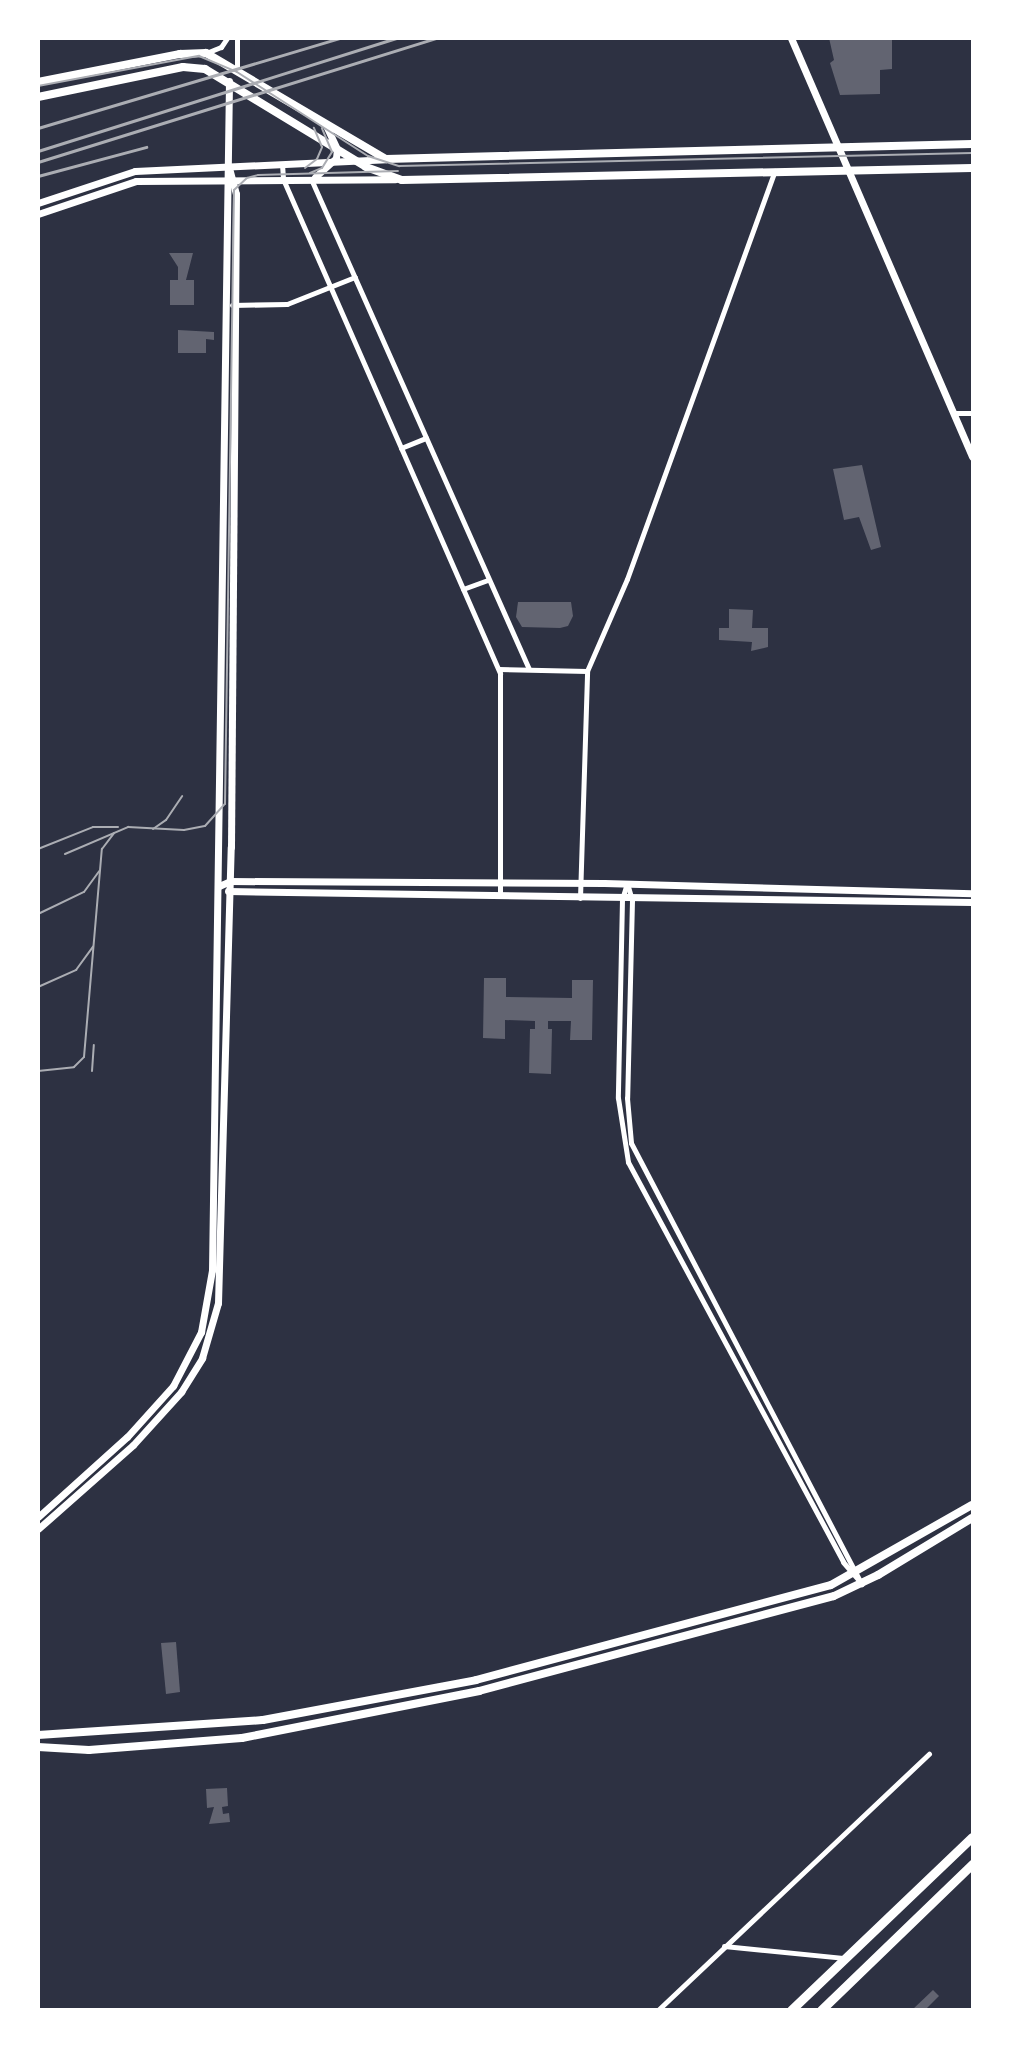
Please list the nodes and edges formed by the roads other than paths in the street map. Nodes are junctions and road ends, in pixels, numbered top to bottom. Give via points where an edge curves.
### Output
1 (227, 38) edge
2 (237, 38) edge
3 (791, 38) edge
4 (205, 53) junction
5 (237, 68) junction
6 (229, 80) junction
7 (38, 82) edge
8 (38, 97) edge
9 (323, 120) junction
10 (838, 144) junction
11 (972, 144) edge
12 (337, 149) junction
13 (386, 159) junction
14 (356, 161) junction
15 (334, 162) junction
16 (282, 164) junction
17 (229, 167) junction
18 (972, 167) edge
19 (849, 169) junction
20 (775, 171) junction
21 (396, 178) junction
22 (283, 179) junction
23 (311, 179) junction
24 (232, 180) junction
25 (38, 203) edge
26 (38, 214) edge
27 (355, 277) junction
28 (331, 288) junction
29 (236, 305) junction
30 (225, 306) junction
31 (954, 413) junction
32 (972, 413) edge
33 (426, 438) junction
34 (401, 448) junction
35 (972, 456) edge
36 (488, 580) junction
37 (463, 589) junction
38 (499, 669) junction
39 (528, 669) junction
40 (587, 671) junction
41 (230, 881) junction
42 (627, 883) junction
43 (500, 884) junction
44 (580, 884) junction
45 (219, 886) junction
46 (229, 891) junction
47 (972, 893) edge
48 (500, 895) junction
49 (580, 898) junction
50 (622, 899) junction
51 (632, 900) junction
52 (972, 902) edge
53 (972, 1504) edge
54 (38, 1517) edge
55 (972, 1518) edge
56 (38, 1529) edge
57 (855, 1573) junction
58 (862, 1584) junction
59 (38, 1735) edge
60 (38, 1747) edge
61 (929, 1754) dead end
62 (972, 1837) edge
63 (972, 1864) edge
64 (724, 1946) junction
65 (845, 1958) junction
66 (658, 2010) edge
67 (791, 2010) edge
68 (821, 2010) edge

1 - 4 street via 221,47
2 - 5 street
3 - 10 street
4 - 5 main road
4 - 7 main road
5 - 9 main road
6 - 8 main road via 205,69 183,68
6 - 12 main road
6 - 17 street
9 - 12 street
9 - 13 main road
10 - 11 main road
10 - 13 main road
10 - 19 street
12 - 14 main road
12 - 15 street
13 - 14 street
14 - 15 street
14 - 21 main road
15 - 16 street
15 - 23 street
16 - 17 street
16 - 22 street
17 - 24 street
17 - 25 street via 129,172
18 - 19 main road
19 - 20 main road
19 - 31 street
20 - 21 main road
20 - 40 street via 641,541
21 - 23 street
22 - 23 street
22 - 24 street
22 - 28 street
23 - 27 street
24 - 26 street via 131,182
24 - 29 street
24 - 30 street
27 - 28 street
27 - 33 street
28 - 29 street via 287,304
28 - 34 street
29 - 30 street
29 - 41 street
30 - 45 street
31 - 32 street
31 - 35 street
33 - 34 street
33 - 36 street
34 - 37 street
36 - 37 street
36 - 39 street
37 - 38 street
38 - 39 street
38 - 43 street
39 - 40 street
40 - 44 street
41 - 43 street
41 - 45 street
41 - 46 street
42 - 44 street
42 - 47 street
42 - 50 street
42 - 51 street
43 - 44 street
43 - 48 street
44 - 49 street
45 - 46 street
45 - 54 street via 212,1270 201,1332 184,1370 159,1404
46 - 48 street
46 - 56 street via 222,1271 210,1334 193,1376 166,1411
48 - 49 street
49 - 50 street
50 - 51 street
50 - 57 street via 618,1116 628,1162
51 - 52 street
51 - 57 street via 627,1098 631,1143
53 - 57 main road
55 - 58 main road
57 - 58 street
57 - 59 main road via 831,1585 500,1674 377,1702 236,1723
58 - 60 main road via 590,1662 329,1723 147,1746
61 - 64 street
62 - 65 main road
63 - 68 main road
64 - 65 street
64 - 66 street
65 - 67 main road

